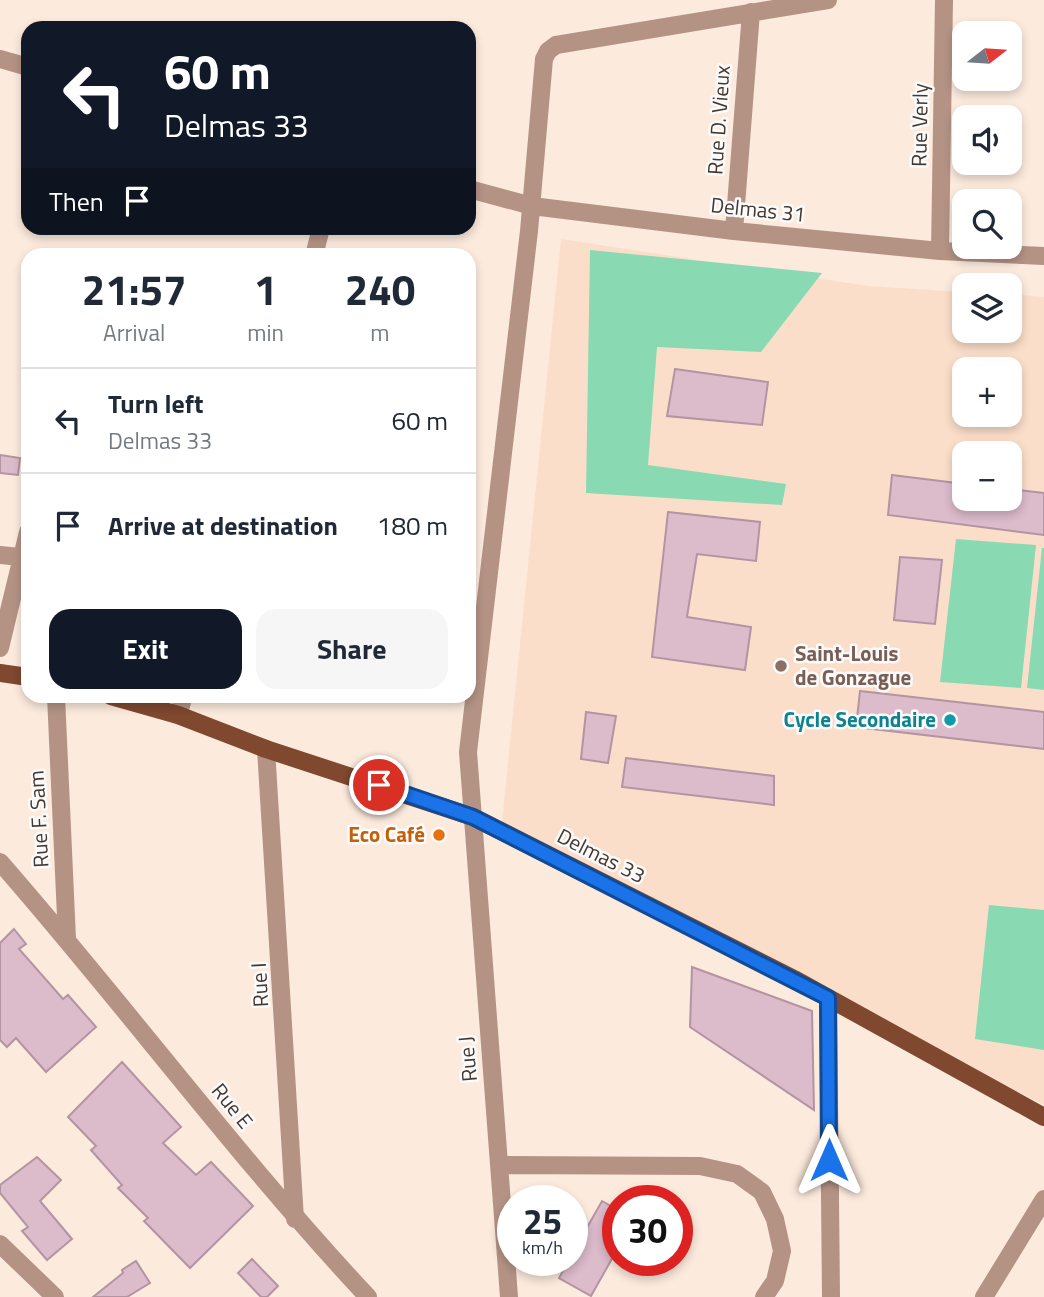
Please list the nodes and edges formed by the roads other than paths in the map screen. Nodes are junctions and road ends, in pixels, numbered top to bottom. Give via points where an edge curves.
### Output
1 (828, 0) edge
2 (944, 0) edge
3 (751, 12) junction
4 (0, 59) edge
5 (21, 65) edge
6 (476, 191) edge
7 (532, 206) junction
8 (734, 231) junction
9 (940, 251) junction
10 (1044, 256) edge
11 (21, 554) edge
12 (0, 555) edge
13 (20, 557) junction
14 (0, 648) edge
15 (0, 673) edge
16 (21, 676) edge
17 (476, 684) edge
18 (56, 703) edge
19 (136, 703) edge
20 (182, 703) edge
21 (474, 703) edge
22 (178, 715) junction
23 (266, 749) junction
24 (473, 817) junction
25 (0, 862) edge
26 (67, 939) junction
27 (828, 998) junction
28 (1044, 1117) edge
29 (500, 1165) junction
30 (1044, 1199) edge
31 (295, 1219) junction
32 (0, 1244) edge
33 (55, 1297) edge
34 (368, 1297) edge
35 (509, 1297) edge
36 (764, 1297) edge
37 (831, 1297) edge
38 (984, 1297) edge

1 - 3 street
2 - 9 street, Rue Verly
3 - 7 street, Rue J via 556,45 548,51
3 - 8 street, Rue D. Vieux
4 - 5 street
6 - 7 street, Delmas 31
7 - 8 street, Delmas 31
7 - 17 street, Rue J
8 - 9 street, Delmas 31 via 862,252
9 - 10 street, Delmas 31
11 - 13 street
12 - 13 street
13 - 14 street
15 - 16 main road
18 - 26 street, Rue F. Sam
19 - 22 main road, Delmas 33
20 - 22 street
21 - 24 street, Rue J via 468,752
22 - 23 main road, Delmas 33
23 - 24 main road, Delmas 33
23 - 31 street, Rue I
24 - 27 main road, Delmas 33
24 - 29 street, Rue J
25 - 26 street, Rue E
26 - 31 street, Rue E
27 - 28 main road, Delmas 33
27 - 37 street
29 - 35 street, Rue J
29 - 36 street via 700,1166 737,1174 762,1192 775,1219 782,1251 775,1281
30 - 38 street
31 - 34 street, Rue E
32 - 33 street

